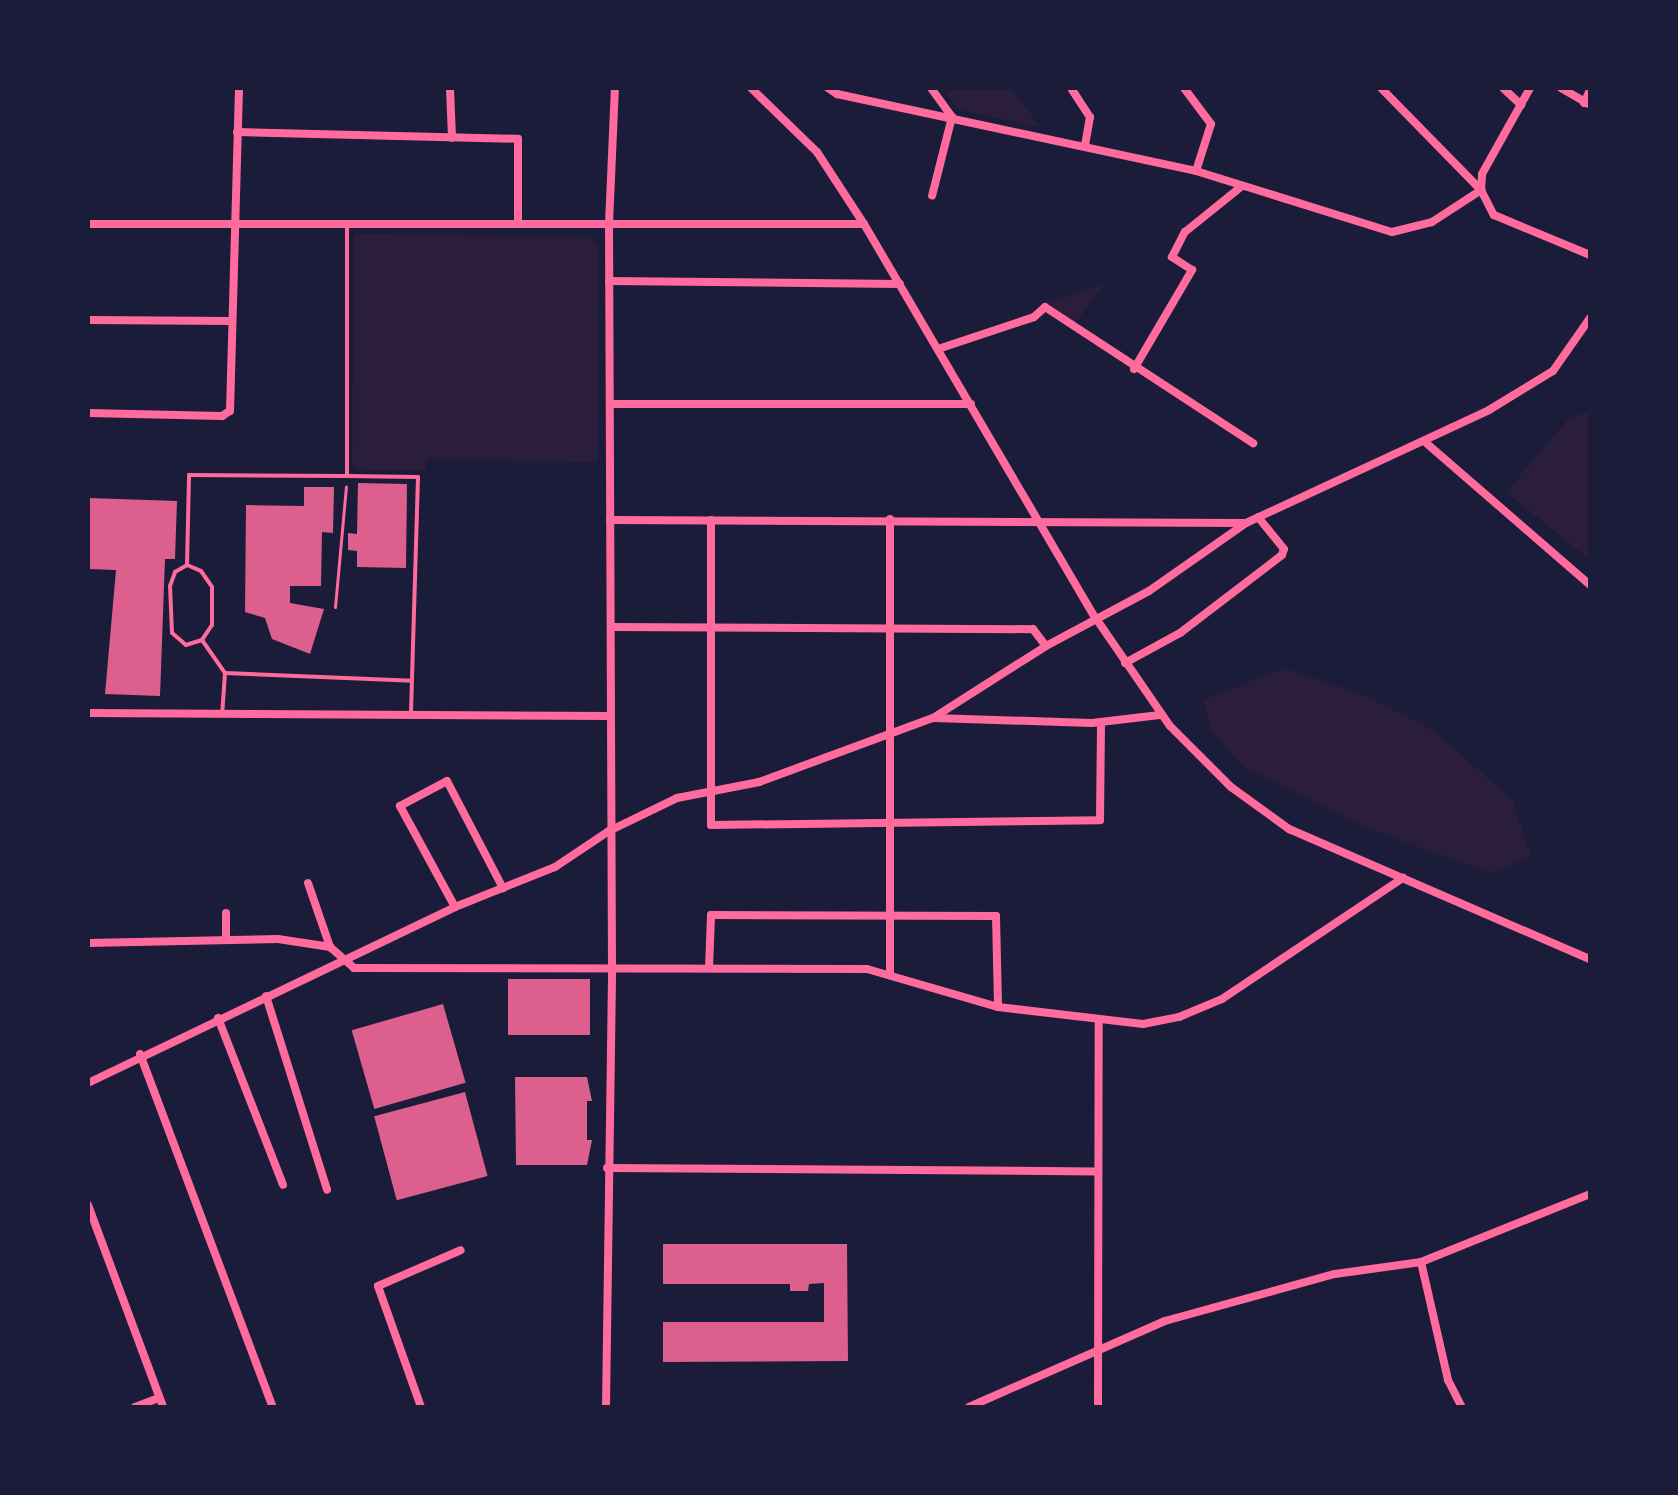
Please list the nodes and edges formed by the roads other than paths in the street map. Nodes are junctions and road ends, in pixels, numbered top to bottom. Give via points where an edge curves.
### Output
1 (239, 88) edge
2 (450, 88) edge
3 (615, 88) edge
4 (751, 88) edge
5 (828, 88) edge
6 (931, 88) edge
7 (1071, 88) edge
8 (1184, 88) edge
9 (1381, 88) edge
10 (1503, 88) edge
11 (1530, 88) edge
12 (1561, 88) edge
13 (1590, 90) edge
14 (1587, 104) edge
15 (1521, 105) junction
16 (952, 117) junction
17 (237, 132) junction
18 (452, 138) junction
19 (1085, 145) junction
20 (1196, 171) junction
21 (1242, 186) junction
22 (1481, 190) junction
23 (932, 196) dead end
24 (233, 221) junction
25 (347, 222) junction
26 (518, 223) junction
27 (88, 224) edge
28 (609, 224) junction
29 (864, 224) junction
30 (1590, 255) edge
31 (609, 281) junction
32 (900, 284) junction
33 (1590, 318) edge
34 (88, 320) edge
35 (231, 321) junction
36 (938, 349) junction
37 (1134, 369) junction
38 (611, 404) junction
39 (971, 404) junction
40 (88, 413) edge
41 (1425, 442) junction
42 (1253, 443) dead end
43 (347, 476) junction
44 (1258, 517) junction
45 (890, 519) junction
46 (1038, 519) junction
47 (610, 520) junction
48 (711, 520) junction
49 (1246, 523) junction
50 (187, 565) junction
51 (1590, 585) edge
52 (1095, 617) junction
53 (611, 627) junction
54 (711, 628) junction
55 (891, 629) junction
56 (202, 640) junction
57 (1046, 646) junction
58 (1125, 663) junction
59 (225, 673) junction
60 (412, 681) junction
61 (222, 712) junction
62 (88, 713) edge
63 (411, 713) junction
64 (1160, 715) junction
65 (610, 716) junction
66 (933, 718) junction
67 (1101, 722) junction
68 (891, 733) junction
69 (711, 790) junction
70 (890, 823) junction
71 (609, 831) junction
72 (1403, 878) junction
73 (308, 883) dead end
74 (503, 888) junction
75 (455, 907) junction
76 (226, 913) dead end
77 (891, 914) junction
78 (226, 938) junction
79 (88, 943) edge
80 (330, 947) junction
81 (1590, 959) edge
82 (345, 960) junction
83 (612, 967) junction
84 (709, 968) junction
85 (890, 974) junction
86 (266, 996) junction
87 (998, 1007) junction
88 (218, 1018) junction
89 (1099, 1020) junction
90 (140, 1054) junction
91 (88, 1083) edge
92 (607, 1168) junction
93 (1098, 1171) junction
94 (283, 1185) dead end
95 (327, 1190) dead end
96 (1590, 1194) edge
97 (88, 1205) edge
98 (461, 1250) dead end
99 (1421, 1262) junction
100 (1096, 1349) junction
101 (161, 1402) edge
102 (135, 1407) edge
103 (273, 1407) edge
104 (421, 1407) edge
105 (606, 1407) edge
106 (969, 1407) edge
107 (1098, 1407) edge
108 (1462, 1407) edge

1 - 17 street
2 - 18 street
3 - 28 street
4 - 29 street via 817,152
5 - 16 street
6 - 16 street
7 - 19 street via 1090,117
8 - 20 street via 1211,124
9 - 22 street
10 - 15 street
11 - 15 street
12 - 14 street
13 - 14 street
15 - 22 street via 1482,174
16 - 19 street
16 - 23 street
17 - 18 street
17 - 24 street
18 - 26 street via 518,139
19 - 20 street
20 - 21 street
21 - 22 street via 1392,232 1432,222
21 - 37 street via 1185,232 1172,257 1192,270
22 - 30 street via 1494,215
24 - 25 street
24 - 27 street
24 - 35 street
25 - 26 street
25 - 43 lane
26 - 28 street
28 - 29 street
28 - 31 street
29 - 32 street
31 - 32 street
31 - 38 street
32 - 36 street
33 - 41 street via 1553,371
34 - 35 street
35 - 40 street via 230,411 222,416
36 - 37 street via 1034,317 1045,307
36 - 39 street
37 - 42 street
38 - 39 street
38 - 47 street
39 - 46 street
41 - 44 street
41 - 51 street
43 - 50 lane via 189,475
43 - 60 lane via 418,477
44 - 49 street
44 - 58 street via 1284,549 1282,555 1180,633
45 - 46 street
45 - 48 street
45 - 55 street
46 - 49 street
46 - 52 street
47 - 48 street
47 - 53 street
48 - 54 street
49 - 52 street via 1149,591
50 - 56 lane via 201,571 212,587 212,625
50 - 56 lane via 175,572 170,586 172,633 186,645
52 - 57 street
52 - 58 street
53 - 54 street
53 - 65 street
54 - 55 street
54 - 69 street
55 - 57 street via 1033,629
55 - 68 street
56 - 59 lane
57 - 66 street
58 - 64 street
59 - 60 lane
59 - 61 lane
60 - 63 lane
61 - 62 street
61 - 63 street
63 - 65 street
64 - 67 street
64 - 72 street via 1260,811
65 - 71 street
66 - 67 street
66 - 68 street
67 - 70 street via 1100,820
68 - 69 street via 759,782
68 - 70 street
69 - 70 street via 711,825
69 - 71 street via 677,798
70 - 77 street
71 - 74 street via 555,867
71 - 83 street
72 - 81 street
72 - 89 street via 1222,999 1155,1022
73 - 80 street
74 - 75 street
74 - 75 street via 447,781 400,806
75 - 82 street
76 - 78 street
77 - 84 street via 711,915
77 - 85 street
77 - 87 street via 996,916
78 - 79 street
78 - 80 street
80 - 82 street
82 - 83 street via 354,968
82 - 86 street
83 - 84 street
83 - 92 street
84 - 85 street via 867,969
85 - 87 street
86 - 88 street
86 - 95 street
87 - 89 street
88 - 90 street
88 - 94 street
89 - 93 street
90 - 91 street
90 - 103 street
92 - 93 street
92 - 105 street
93 - 100 street
96 - 99 street
97 - 101 street
98 - 104 street via 378,1286
99 - 100 street via 1335,1274 1165,1321
99 - 108 street via 1448,1380
100 - 106 street
100 - 107 street
101 - 102 street

